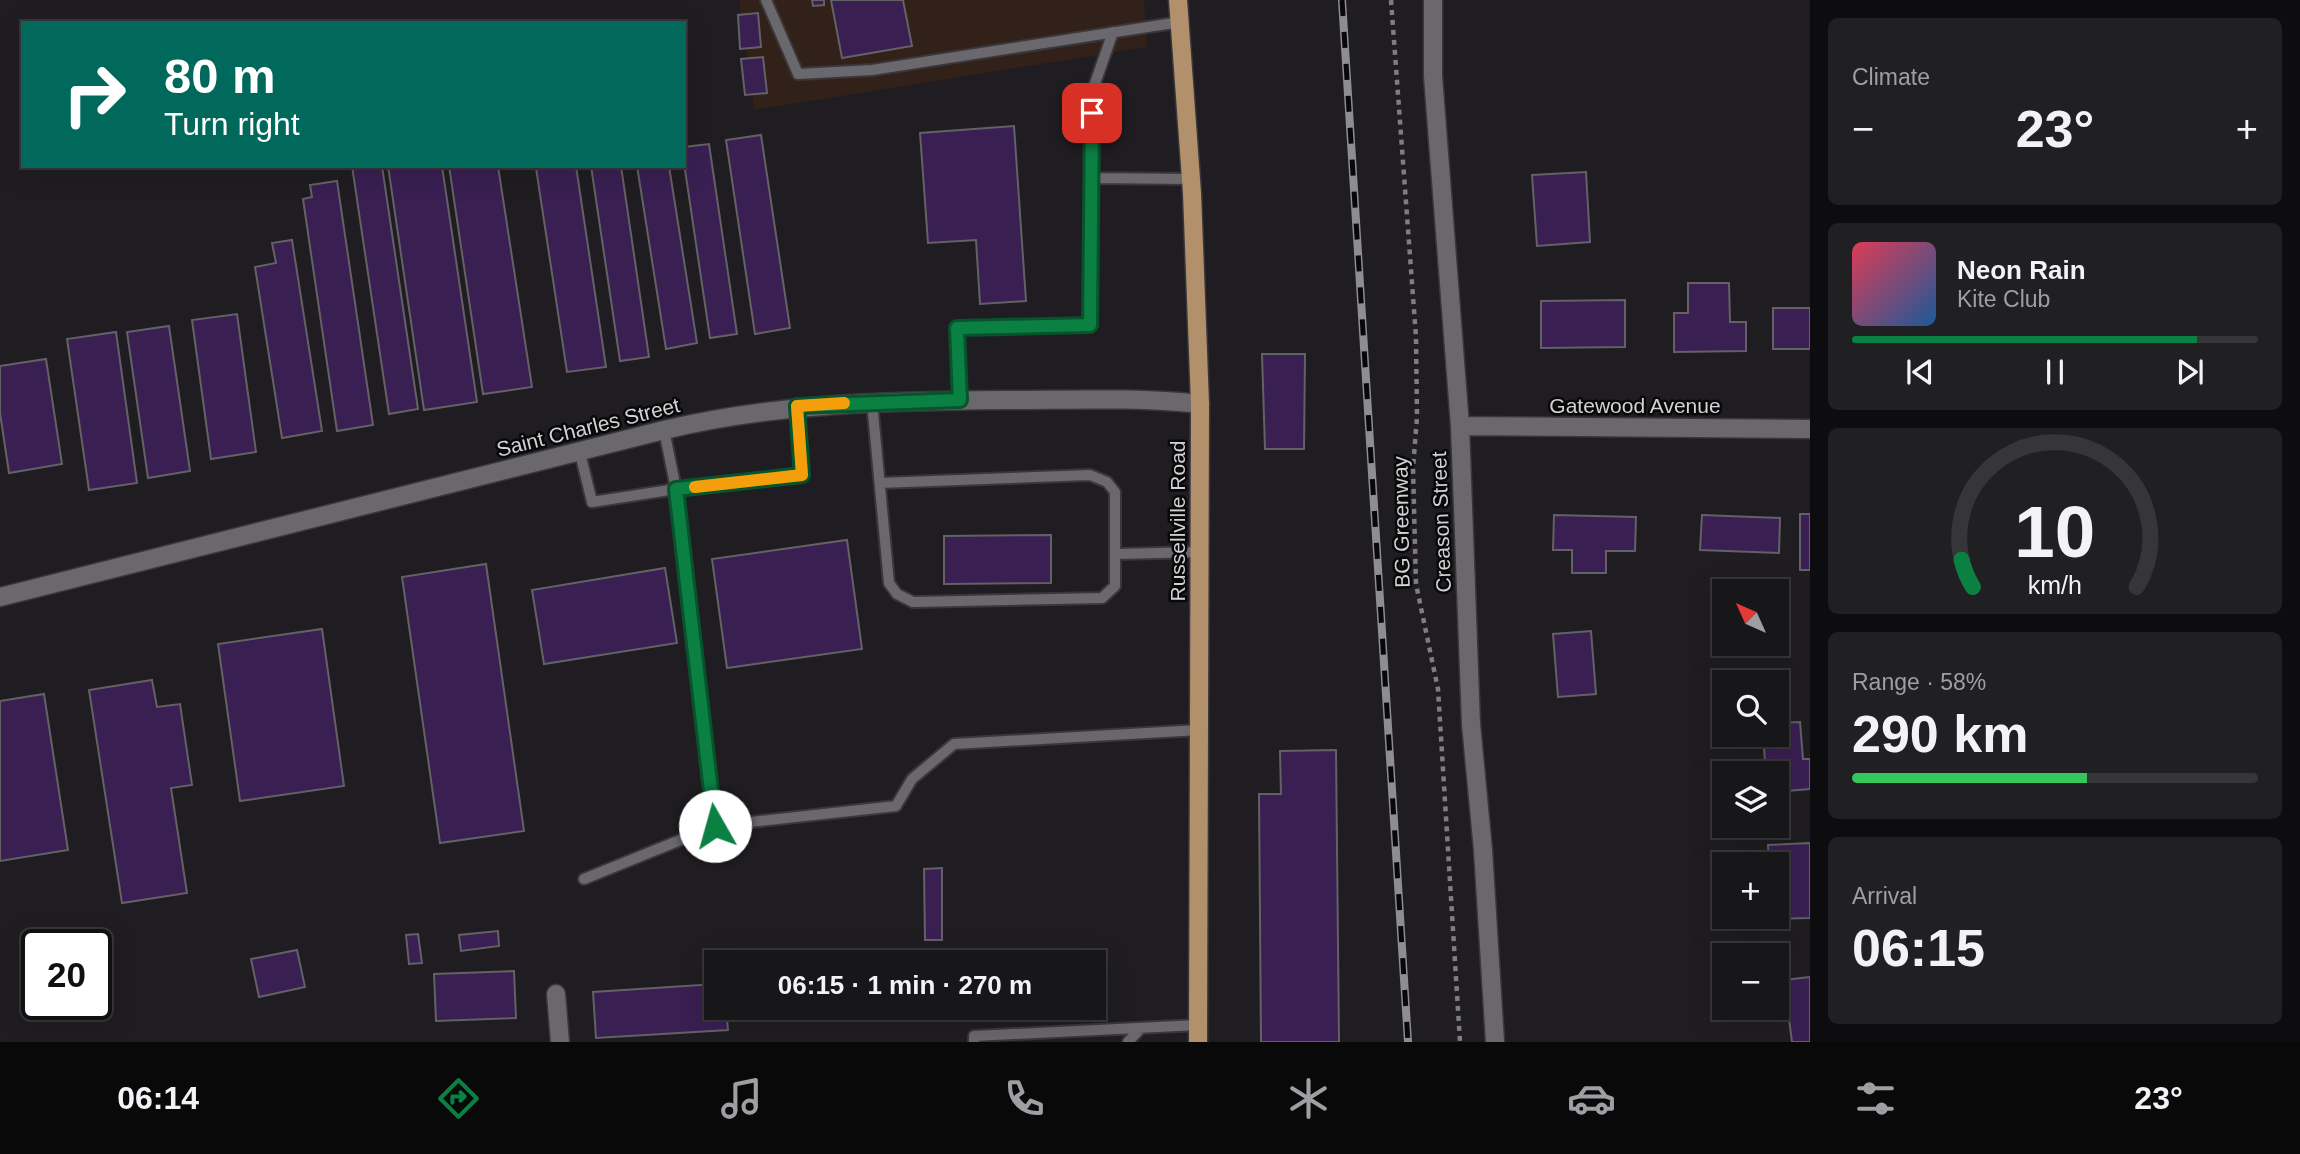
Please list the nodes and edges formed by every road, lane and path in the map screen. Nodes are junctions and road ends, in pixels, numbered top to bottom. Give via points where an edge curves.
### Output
1 (766, 0) edge
2 (1178, 0) edge
3 (1391, 0) edge
4 (1433, 0) edge
5 (1180, 22) junction
6 (1113, 32) junction
7 (1091, 177) junction
8 (1191, 179) junction
9 (960, 400) junction
10 (872, 402) junction
11 (1200, 404) junction
12 (797, 406) junction
13 (1460, 426) junction
14 (1810, 429) edge
15 (664, 430) junction
16 (580, 453) junction
17 (880, 483) junction
18 (676, 489) junction
19 (1199, 552) junction
20 (1117, 554) junction
21 (0, 597) edge
22 (1199, 730) junction
23 (715, 826) junction
24 (584, 879) dead end
25 (556, 994) dead end
26 (1139, 1030) junction
27 (1198, 1034) edge
28 (560, 1042) edge
29 (974, 1042) edge
30 (1128, 1042) edge
31 (1460, 1042) edge
32 (1495, 1042) edge

1 - 6 lane via 798,74 872,69
2 - 5 main road, Russellville Road
3 - 31 path, BG Greenway via 1416,337 1416,584 1438,689
4 - 13 street, Creason Street via 1433,76
5 - 6 lane
5 - 8 main road, Russellville Road
6 - 7 lane via 1092,92
7 - 8 lane
7 - 9 lane via 1090,325 957,328
8 - 11 main road, Russellville Road
9 - 10 street, Saint Charles Street
9 - 11 street, Saint Charles Street via 1155,399
10 - 12 street, Saint Charles Street
10 - 17 lane
11 - 19 main road, Russellville Road
12 - 15 street, Saint Charles Street
12 - 18 lane via 802,475
13 - 14 street, Gatewood Avenue
13 - 32 street, Creason Street via 1471,724
15 - 16 street, Saint Charles Street
15 - 18 lane
16 - 18 lane via 592,502
16 - 21 street, Saint Charles Street
17 - 20 lane via 1090,475 1107,482 1115,492
17 - 20 lane via 889,583 897,594 913,602 1102,598 1115,586
18 - 23 lane
19 - 20 lane
19 - 22 main road, Russellville Road
22 - 23 lane via 954,744 912,779 897,806
22 - 27 main road, Russellville Road
23 - 24 lane
25 - 28 street
26 - 27 lane
26 - 29 lane via 974,1036
26 - 30 lane

